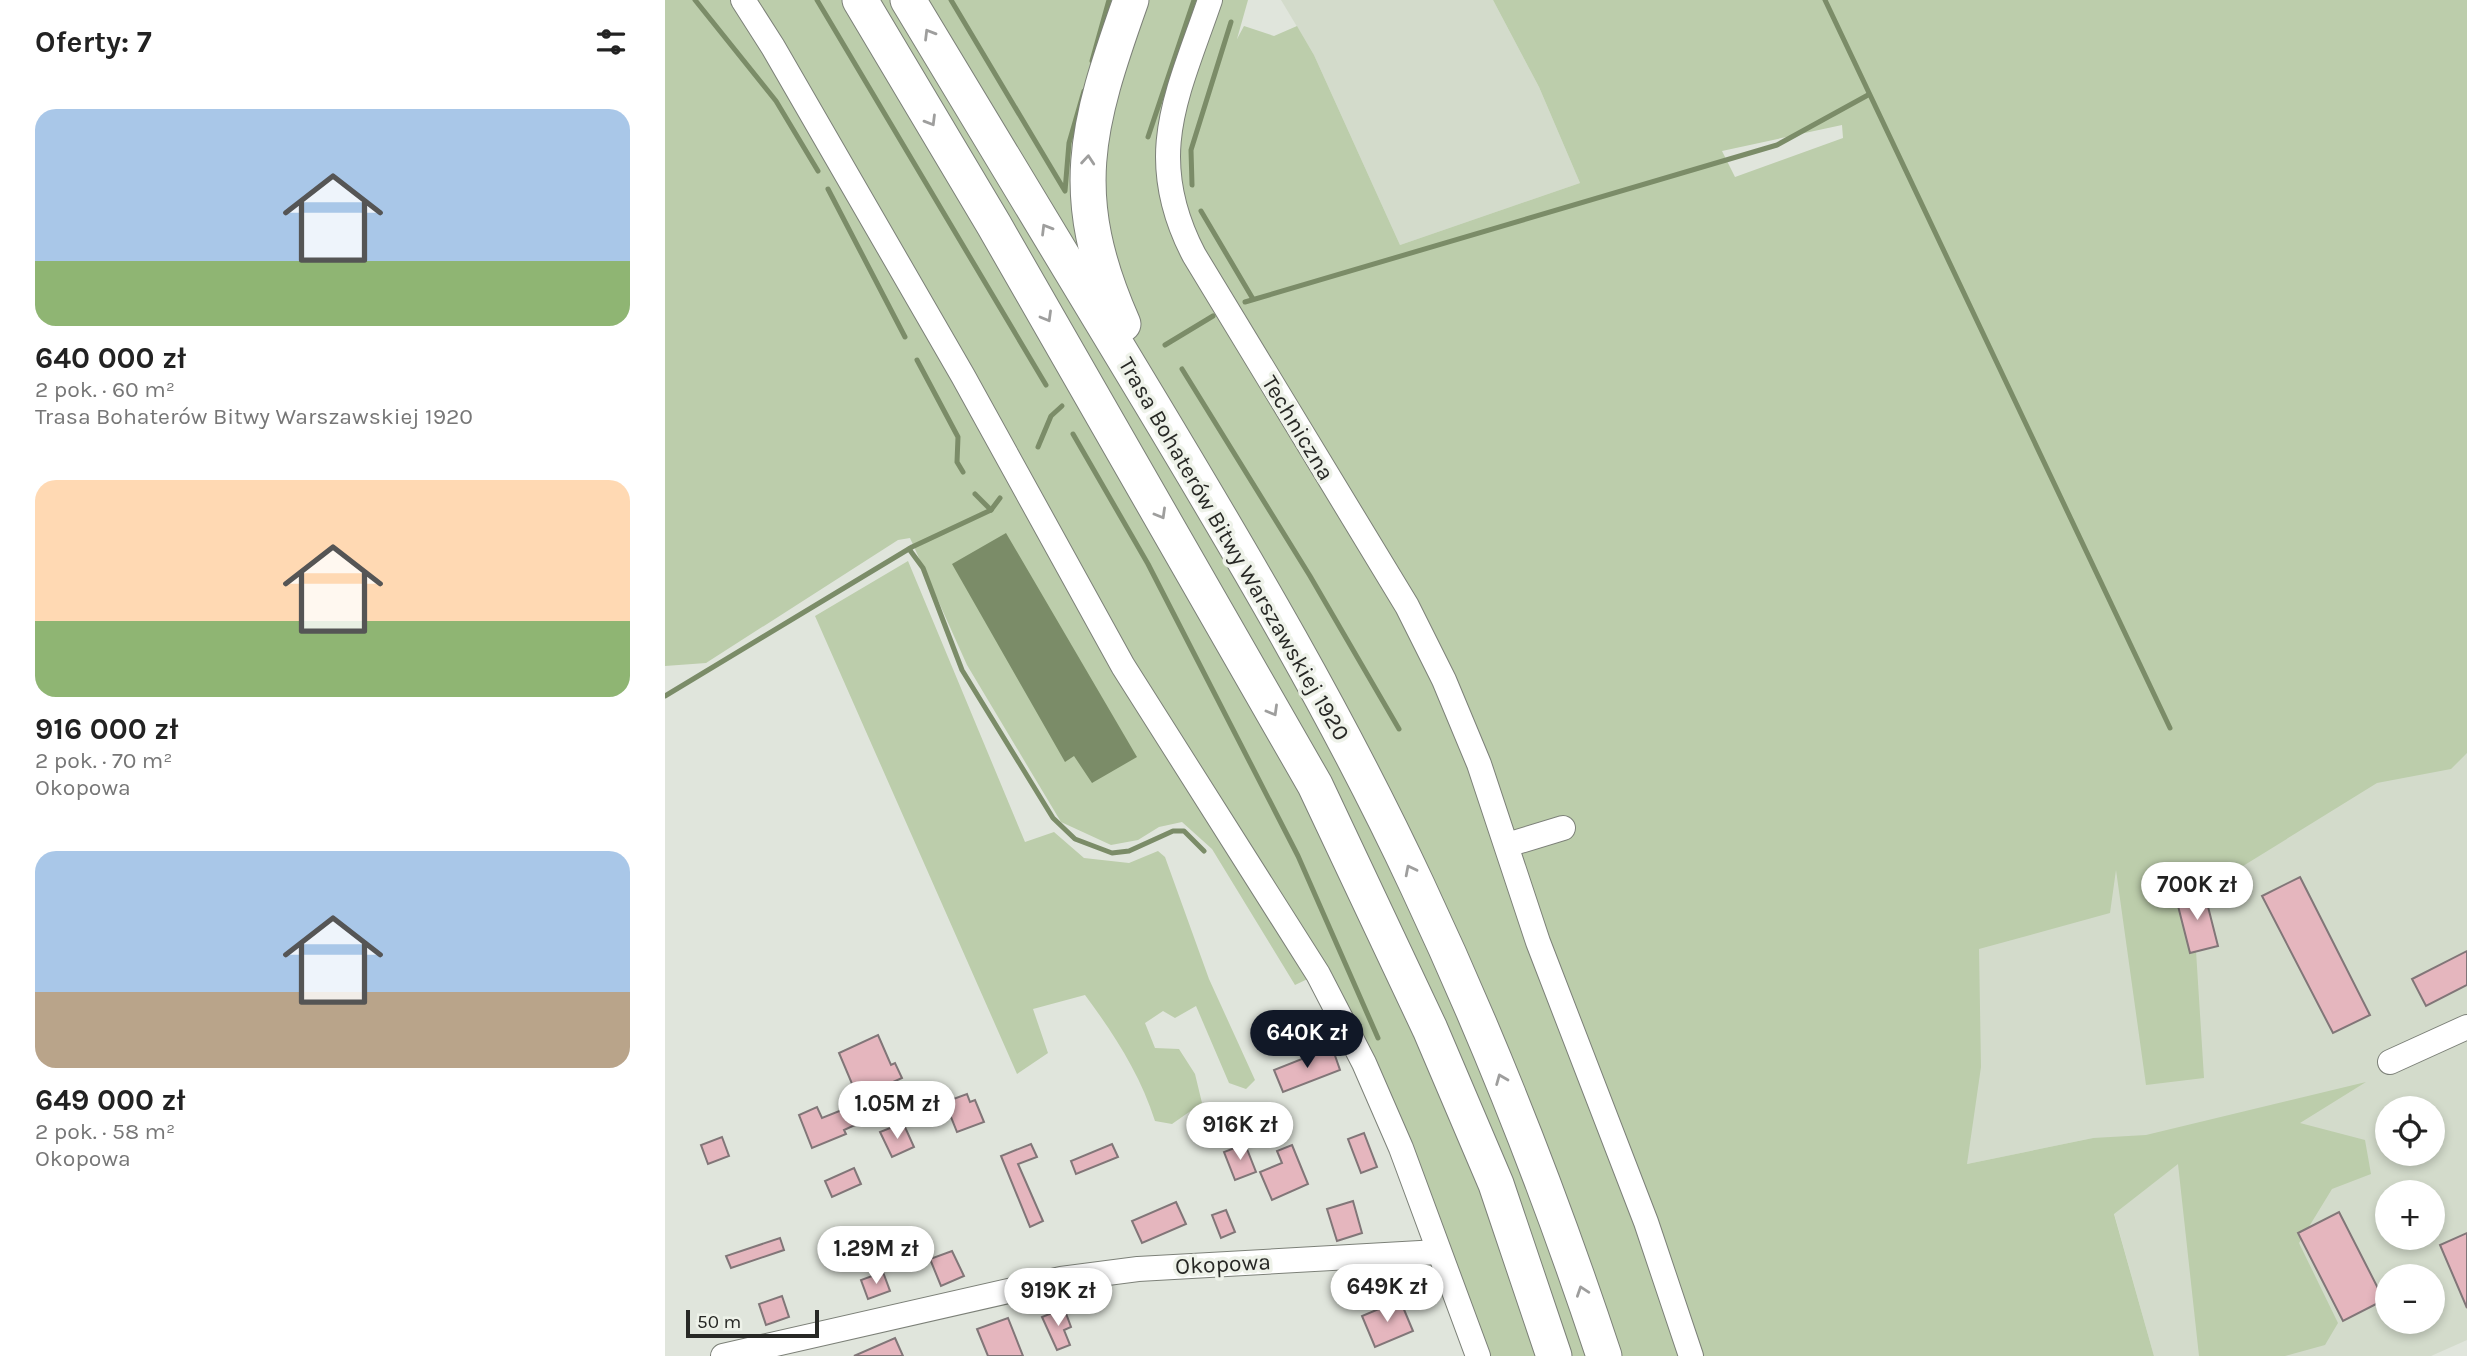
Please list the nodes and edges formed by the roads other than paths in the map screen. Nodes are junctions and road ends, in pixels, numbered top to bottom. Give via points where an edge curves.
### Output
1 (743, 0) edge
2 (860, 0) edge
3 (908, 0) edge
4 (1131, 0) edge
5 (1210, 0) edge
6 (1182, 455) junction
7 (1563, 828) dead end
8 (1507, 845) junction
9 (2467, 1027) edge
10 (2390, 1062) dead end
11 (1439, 1252) junction
12 (723, 1356) edge
13 (1478, 1356) edge
14 (1554, 1356) edge
15 (1604, 1356) edge
16 (1691, 1356) edge

1 - 11 street via 963,376 1123,666 1318,974 1401,1148
2 -> 14 highway, Trasa Bohaterów Bitwy Warszawskiej 1920 via 1315,785 1430,1029 1491,1172
6 -> 3 highway, Trasa Bohaterów Bitwy Warszawskiej 1920
6 -> 4 highway via 1113,301 1093,242 1086,188 1096,108
5 - 8 street, Techniczna via 1170,125 1168,187 1174,209 1201,265 1407,606 1444,680
15 -> 6 highway, Trasa Bohaterów Bitwy Warszawskiej 1920 via 1541,1177 1416,883 1271,605
7 - 8 street
8 - 16 street, Techniczna via 1538,942 1646,1222
9 - 10 street
11 - 12 street, Okopowa via 1138,1269 1061,1279
11 - 13 street

